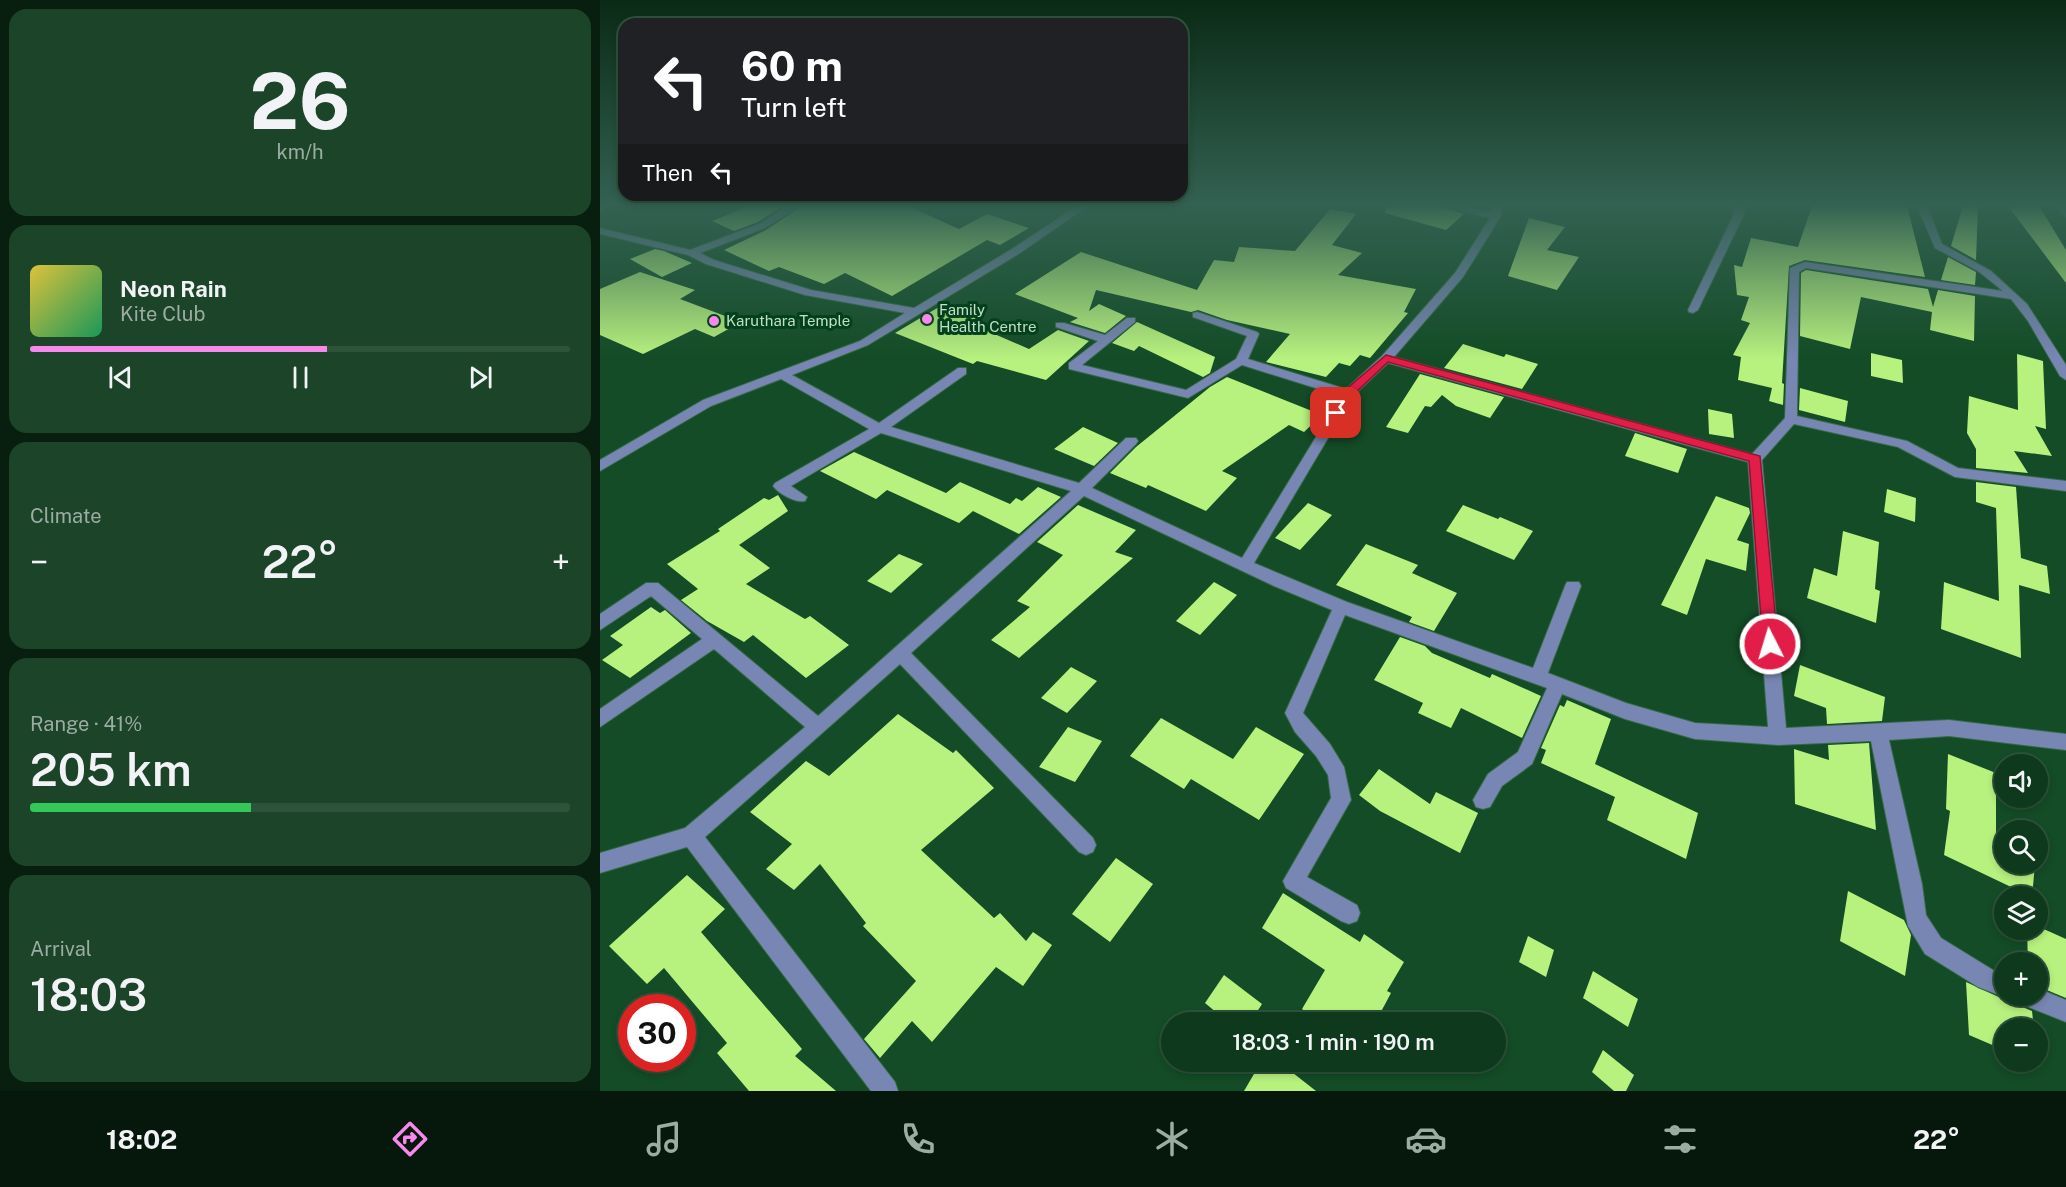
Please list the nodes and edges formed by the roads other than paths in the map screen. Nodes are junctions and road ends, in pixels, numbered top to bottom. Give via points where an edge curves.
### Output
1 (699, 257) edge
2 (1007, 257) edge
3 (1470, 257) edge
4 (1718, 257) edge
5 (1959, 257) edge
6 (2014, 296) junction
7 (1693, 310) dead end
8 (917, 312) junction
9 (1197, 315) dead end
10 (1131, 320) dead end
11 (1060, 326) dead end
12 (1105, 339) junction
13 (1386, 358) junction
14 (1241, 361) junction
15 (962, 371) dead end
16 (782, 374) junction
17 (2066, 376) edge
18 (1348, 394) junction
19 (1791, 419) junction
20 (880, 428) junction
21 (1131, 441) dead end
22 (1755, 459) junction
23 (600, 466) edge
24 (2066, 486) edge
25 (1082, 489) junction
26 (800, 497) dead end
27 (1245, 566) junction
28 (1573, 586) dead end
29 (1341, 607) junction
30 (600, 623) edge
31 (715, 639) junction
32 (899, 652) junction
33 (1538, 677) junction
34 (1557, 686) junction
35 (600, 719) edge
36 (818, 726) junction
37 (1878, 733) junction
38 (1778, 737) junction
39 (2066, 742) edge
40 (1483, 800) dead end
41 (691, 836) junction
42 (1086, 845) dead end
43 (600, 863) edge
44 (1348, 913) dead end
45 (1994, 982) edge
46 (2048, 1004) edge
47 (2066, 1011) edge
48 (886, 1091) edge

1 - 8 street via 809,293
2 - 8 street
3 - 13 street via 1459,275
4 - 7 street
5 - 6 street via 1985,271
6 - 17 street via 2029,311
6 - 19 street via 1805,266 1794,270
8 - 16 street via 864,343
9 - 14 street via 1254,334
10 - 12 street
11 - 12 street
12 - 14 street via 1072,366 1188,394
13 - 18 street
13 - 22 street
14 - 18 street
15 - 20 street
16 - 20 street
16 - 23 street via 707,403
18 - 27 street
19 - 22 street
19 - 24 street via 1902,444 1955,472
20 - 25 street
20 - 26 street via 780,486
21 - 25 street
22 - 38 street
25 - 27 street
25 - 32 street
27 - 29 street
28 - 33 street
29 - 33 street
29 - 44 street via 1294,713 1337,773 1341,800 1293,881
30 - 31 street via 652,587
31 - 35 street
31 - 36 street
32 - 36 street
32 - 42 street
33 - 34 street
34 - 38 street via 1695,731
34 - 40 street via 1525,758 1495,780
36 - 41 street
37 - 38 street
37 - 39 street via 1949,728
37 - 45 street via 1916,918 1933,946
41 - 43 street
41 - 48 street
46 - 47 street

